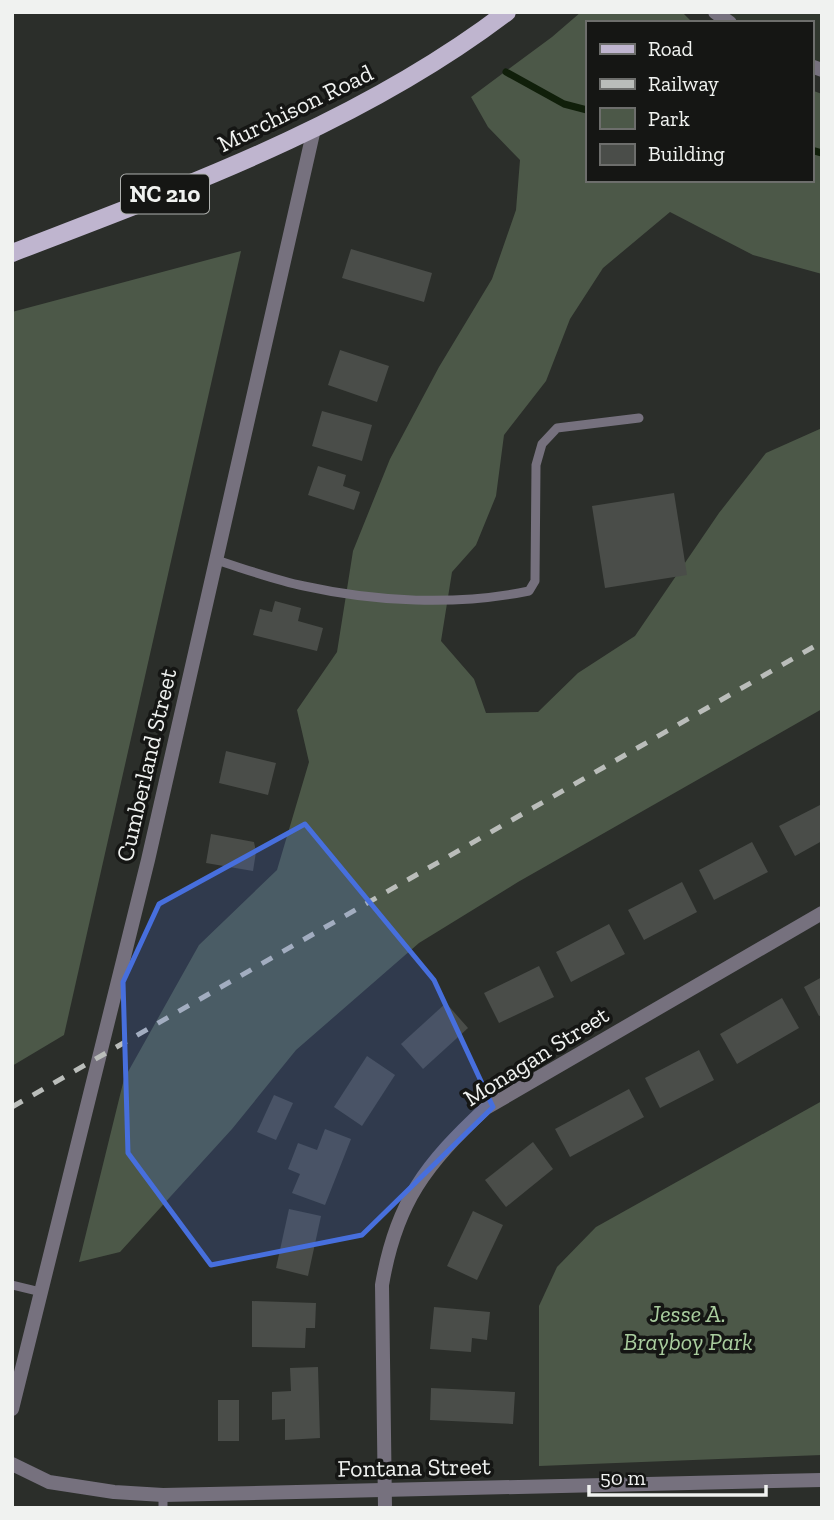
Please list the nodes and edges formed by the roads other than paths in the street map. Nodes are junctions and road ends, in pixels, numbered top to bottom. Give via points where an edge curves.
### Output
1 (507, 12) edge
2 (314, 129) junction
3 (12, 253) edge
4 (639, 418) dead end
5 (216, 560) junction
6 (822, 913) edge
7 (12, 1285) edge
8 (41, 1292) junction
9 (12, 1409) edge
10 (12, 1464) edge
11 (822, 1480) edge
12 (384, 1490) junction
13 (163, 1502) edge
14 (385, 1508) edge

1 - 2 main road, Murchison Road / NC 210 via 463,46
2 - 3 main road, Murchison Road / NC 210 via 187,186
2 - 5 street, Cumberland Street
4 - 5 lane via 557,428 542,444 536,465 535,581 529,591 492,598 374,598 303,586
5 - 8 street, Cumberland Street via 148,860
6 - 12 street, Monagan Street via 486,1108 429,1166 397,1222 382,1285
7 - 8 lane
8 - 9 street, Cumberland Street
10 - 13 street, Fontana Street via 49,1482
11 - 12 street, Fontana Street
12 - 13 street, Fontana Street
12 - 14 street, Monagan Street

